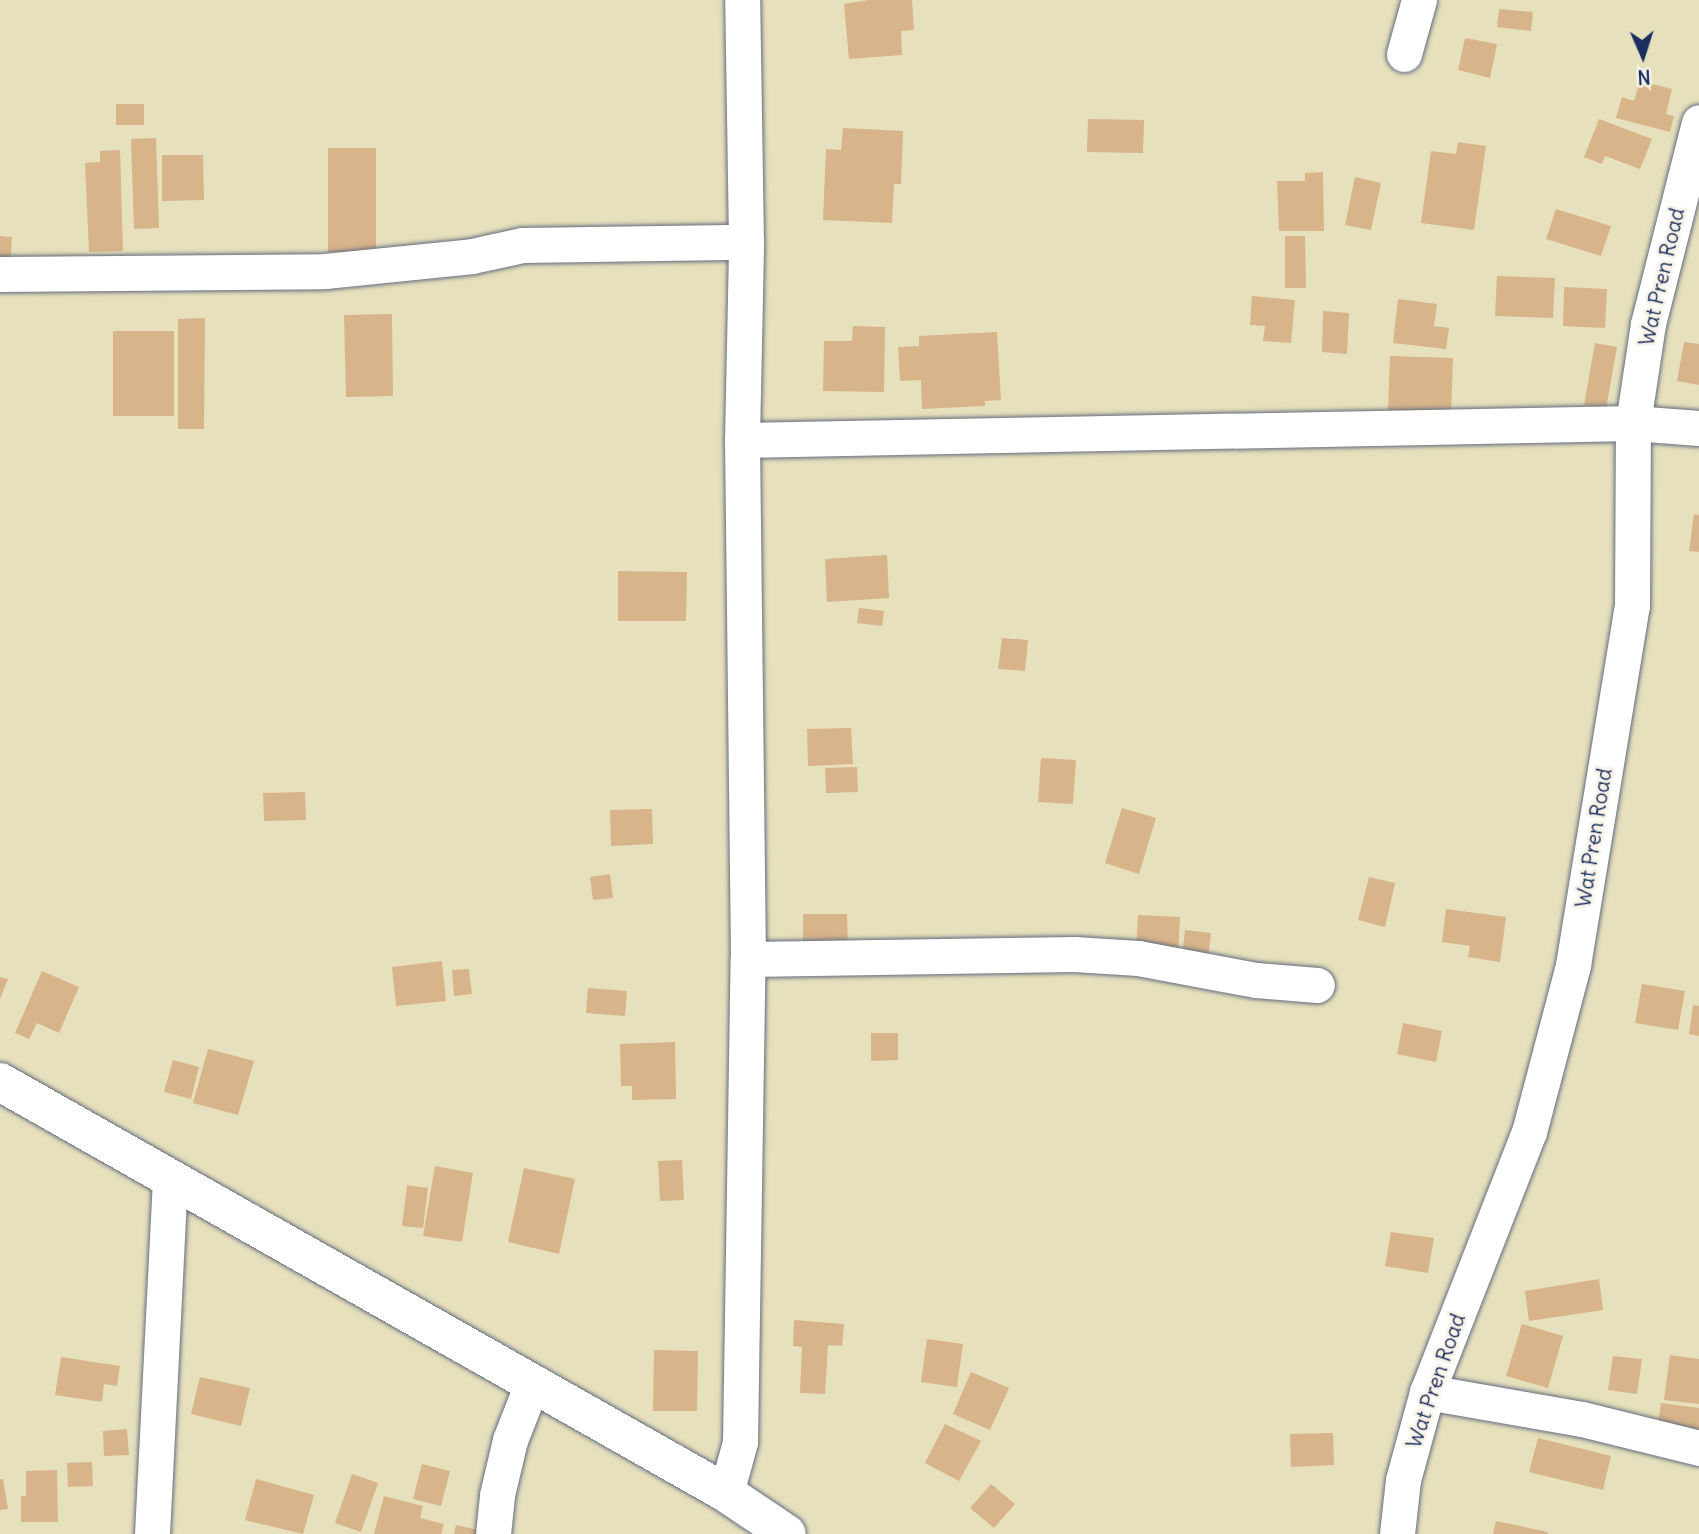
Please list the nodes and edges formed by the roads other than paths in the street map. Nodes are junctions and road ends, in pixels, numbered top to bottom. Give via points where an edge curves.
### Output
1 (742, 0) edge
2 (1419, 0) edge
3 (1404, 54) dead end
4 (1699, 122) edge
5 (746, 242) junction
6 (0, 274) edge
7 (1633, 423) junction
8 (1699, 428) edge
9 (742, 440) junction
10 (748, 959) junction
11 (1317, 985) dead end
12 (0, 1082) edge
13 (170, 1180) junction
14 (1427, 1392) junction
15 (521, 1411) junction
16 (1699, 1448) edge
17 (726, 1493) junction
18 (768, 1528) edge
19 (152, 1534) edge
20 (493, 1534) edge
21 (1397, 1534) edge

1 - 5 street
2 - 3 street
4 - 7 street, Wat Pren Road via 1648,324
5 - 6 street via 522,246 472,256 325,271
5 - 9 street
7 - 8 street
7 - 9 street
7 - 14 street, Wat Pren Road via 1632,606 1573,965 1529,1132
9 - 10 street
10 - 11 street via 1074,954 1138,958 1256,981
10 - 17 street via 740,1442
12 - 13 street
13 - 15 street
13 - 19 street
14 - 16 street via 1582,1419
14 - 21 street, Wat Pren Road via 1403,1480
15 - 17 street
15 - 20 street via 497,1495
17 - 18 street

